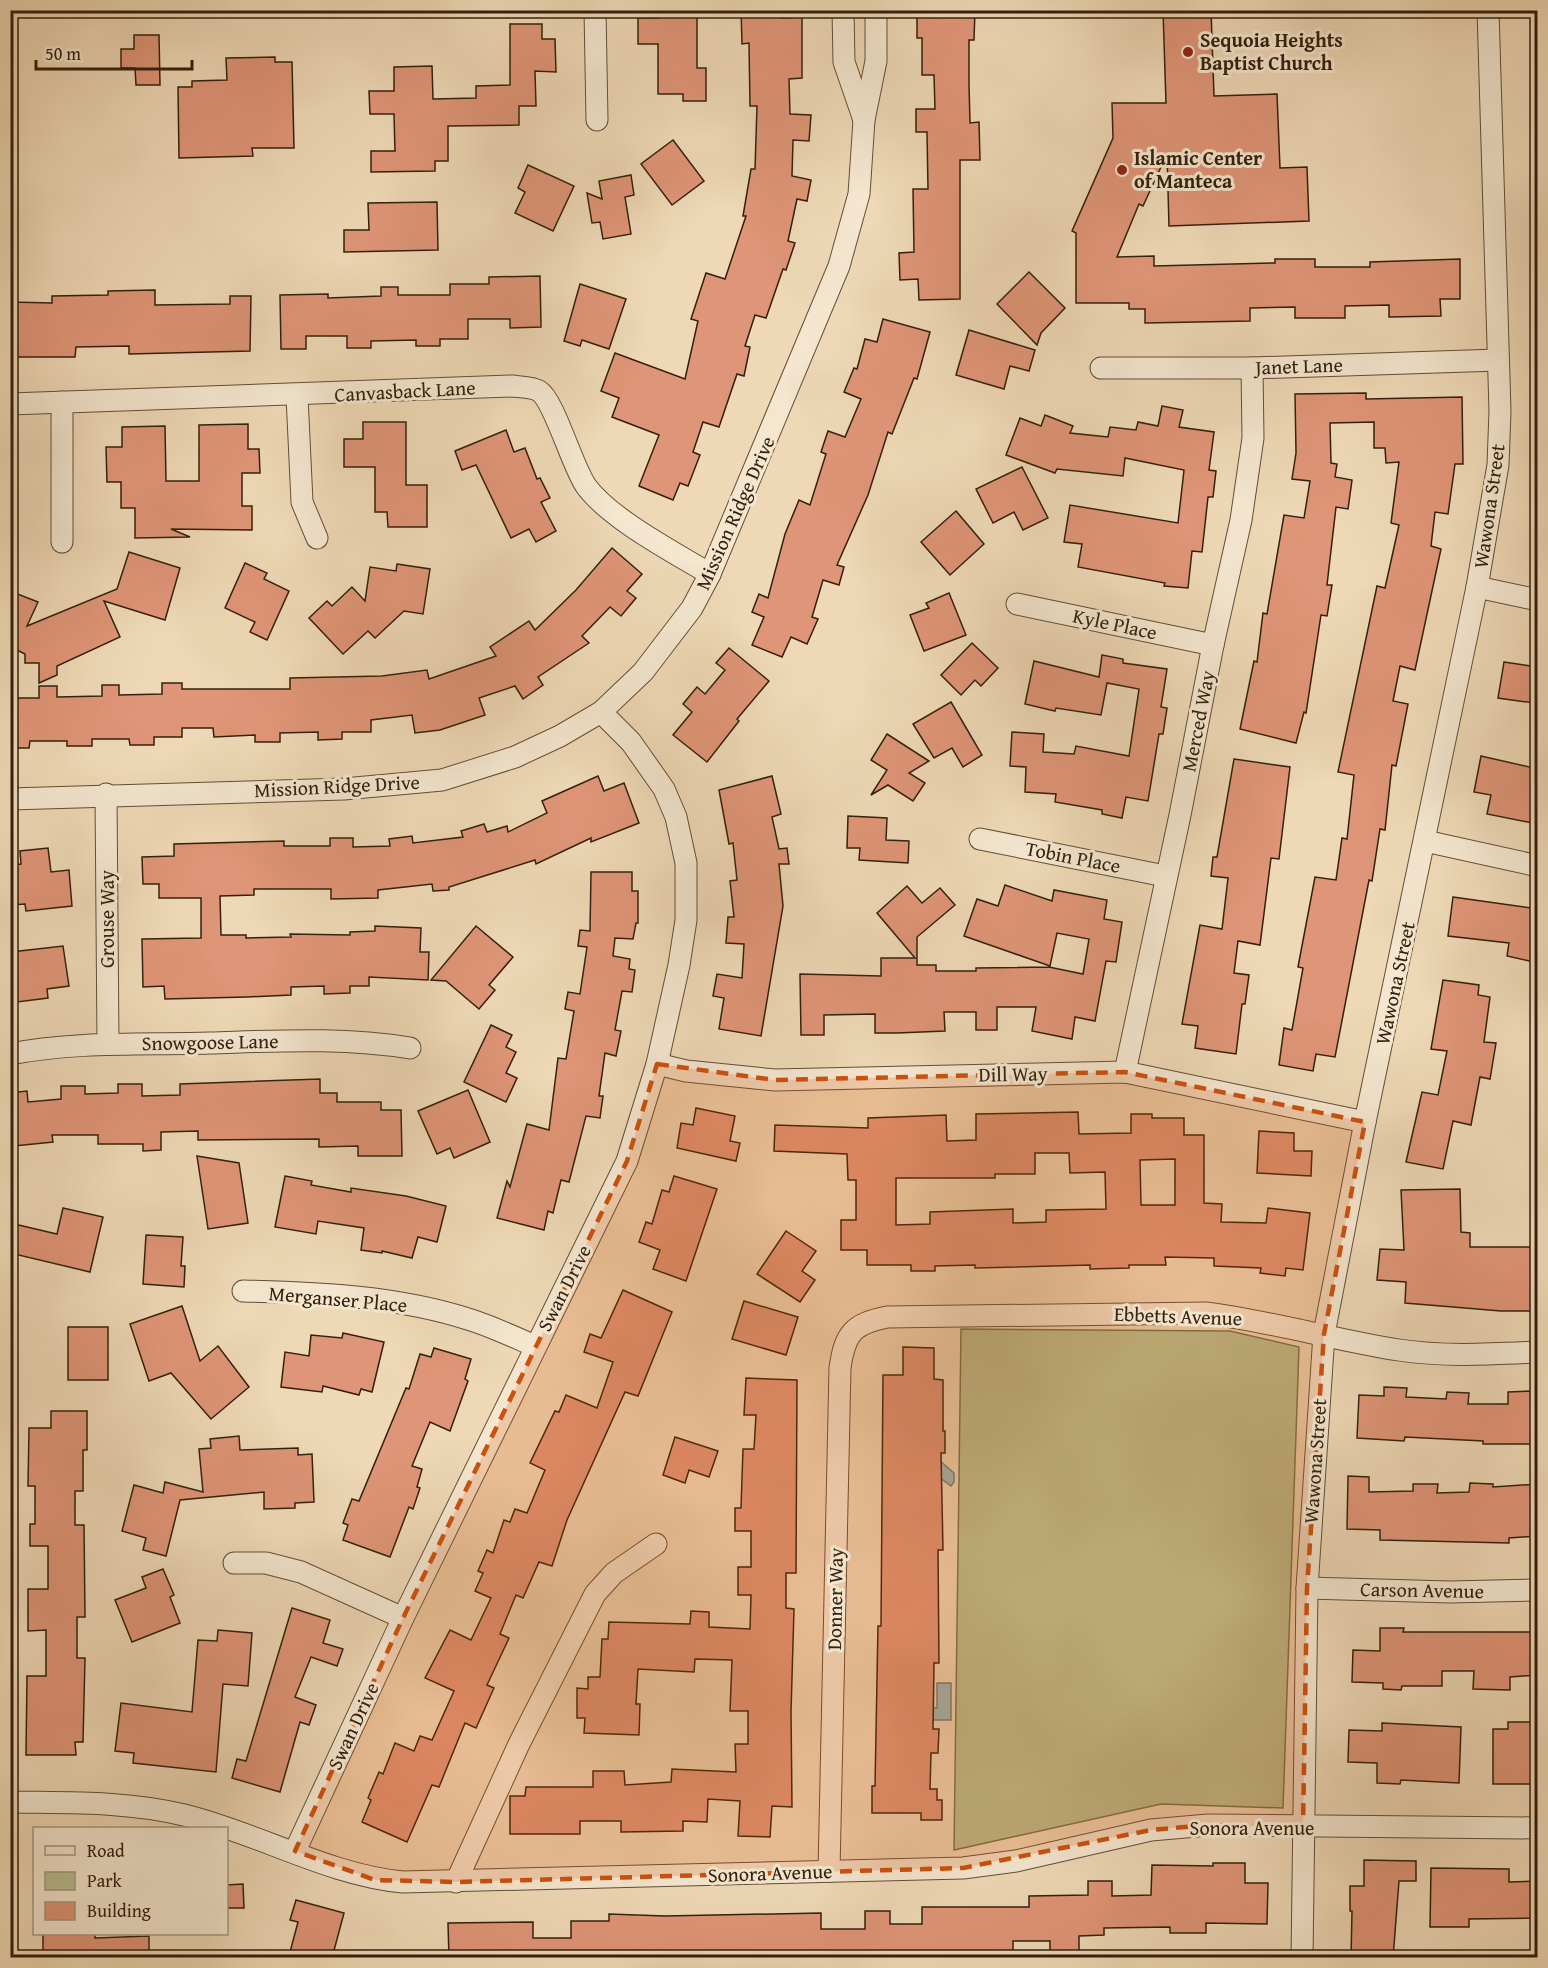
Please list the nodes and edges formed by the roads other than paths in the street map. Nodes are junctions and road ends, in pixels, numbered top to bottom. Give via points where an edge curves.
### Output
1 (595, 10) edge
2 (843, 10) edge
3 (876, 10) edge
4 (1488, 10) edge
5 (597, 120) dead end
6 (864, 120) junction
7 (1498, 360) junction
8 (1101, 368) dead end
9 (1252, 368) junction
10 (297, 396) junction
11 (62, 402) junction
12 (10, 404) edge
13 (317, 538) dead end
14 (63, 542) dead end
15 (710, 574) junction
16 (1477, 588) junction
17 (1538, 600) edge
18 (1017, 604) dead end
19 (1213, 645) junction
20 (602, 712) junction
21 (106, 794) junction
22 (10, 799) edge
23 (980, 839) dead end
24 (1425, 841) junction
25 (1538, 866) edge
26 (1165, 876) junction
27 (108, 1044) junction
28 (410, 1048) dead end
29 (10, 1054) edge
30 (657, 1064) junction
31 (1125, 1072) junction
32 (1365, 1122) junction
33 (243, 1291) dead end
34 (854, 1330) joint
35 (1324, 1334) junction
36 (535, 1346) junction
37 (1538, 1352) edge
38 (657, 1544) dead end
39 (234, 1563) dead end
40 (1307, 1588) junction
41 (1538, 1590) edge
42 (403, 1618) junction
43 (10, 1802) edge
44 (222, 1827) edge
45 (1303, 1828) junction
46 (1538, 1828) edge
47 (228, 1829) edge
48 (295, 1851) junction
49 (829, 1871) junction
50 (456, 1882) junction
51 (1302, 1958) edge

1 - 5 street
2 - 6 street, Mission Ridge Drive via 844,62
3 - 6 street, Mission Ridge Drive via 876,61
4 - 7 street, Wawona Street
6 - 15 street, Mission Ridge Drive via 859,194 839,266
7 - 9 street, Janet Lane
7 - 16 street, Wawona Street via 1498,465
8 - 9 street, Janet Lane
9 - 19 street, Merced Way via 1253,438 1241,520
10 - 11 street, Canvasback Lane
10 - 13 street via 302,502
10 - 15 street, Canvasback Lane via 512,386 539,391 548,400 587,487 638,531
11 - 12 street, Canvasback Lane
11 - 14 street
15 - 20 street, Mission Ridge Drive via 692,608 643,672
16 - 17 street
16 - 24 street, Wawona Street
18 - 19 street, Kyle Place
19 - 26 street, Merced Way
20 - 21 street, Mission Ridge Drive via 515,757 442,780 344,789
20 - 30 street, Swan Drive via 631,742 664,789 676,817 686,863 686,920
21 - 22 street, Mission Ridge Drive
21 - 27 street, Grouse Way
23 - 26 street, Tobin Place
24 - 25 street
24 - 32 street, Wawona Street
26 - 31 street, Merced Way
27 - 28 street, Snowgoose Lane via 306,1039 369,1041
27 - 29 street, Snowgoose Lane via 46,1047
30 - 31 street, Dill Way via 686,1071 775,1080
30 - 36 street, Swan Drive via 627,1161
31 - 32 street, Dill Way
32 - 35 street, Wawona Street
33 - 36 street, Merganser Place via 392,1301 471,1319
34 - 35 street, Ebbetts Avenue via 864,1322 887,1317 1205,1313
34 - 49 street, Donner Way via 843,1347 840,1368
35 - 37 street, Ebbetts Avenue via 1400,1350 1468,1355
35 - 40 street, Wawona Street
36 - 42 street, Swan Drive
38 - 50 street via 614,1573 595,1594 519,1744
39 - 42 street via 267,1563 301,1572
40 - 41 street, Carson Avenue
40 - 45 street, Wawona Street
42 - 48 street, Swan Drive
43 - 44 street, Sonora Avenue via 135,1805
45 - 46 street, Sonora Avenue
45 - 49 street, Sonora Avenue via 1208,1825 1150,1830 1016,1861 963,1868
45 - 51 street, Wawona Street
47 - 48 street, Sonora Avenue
48 - 50 street, Sonora Avenue via 375,1880
49 - 50 street, Sonora Avenue

